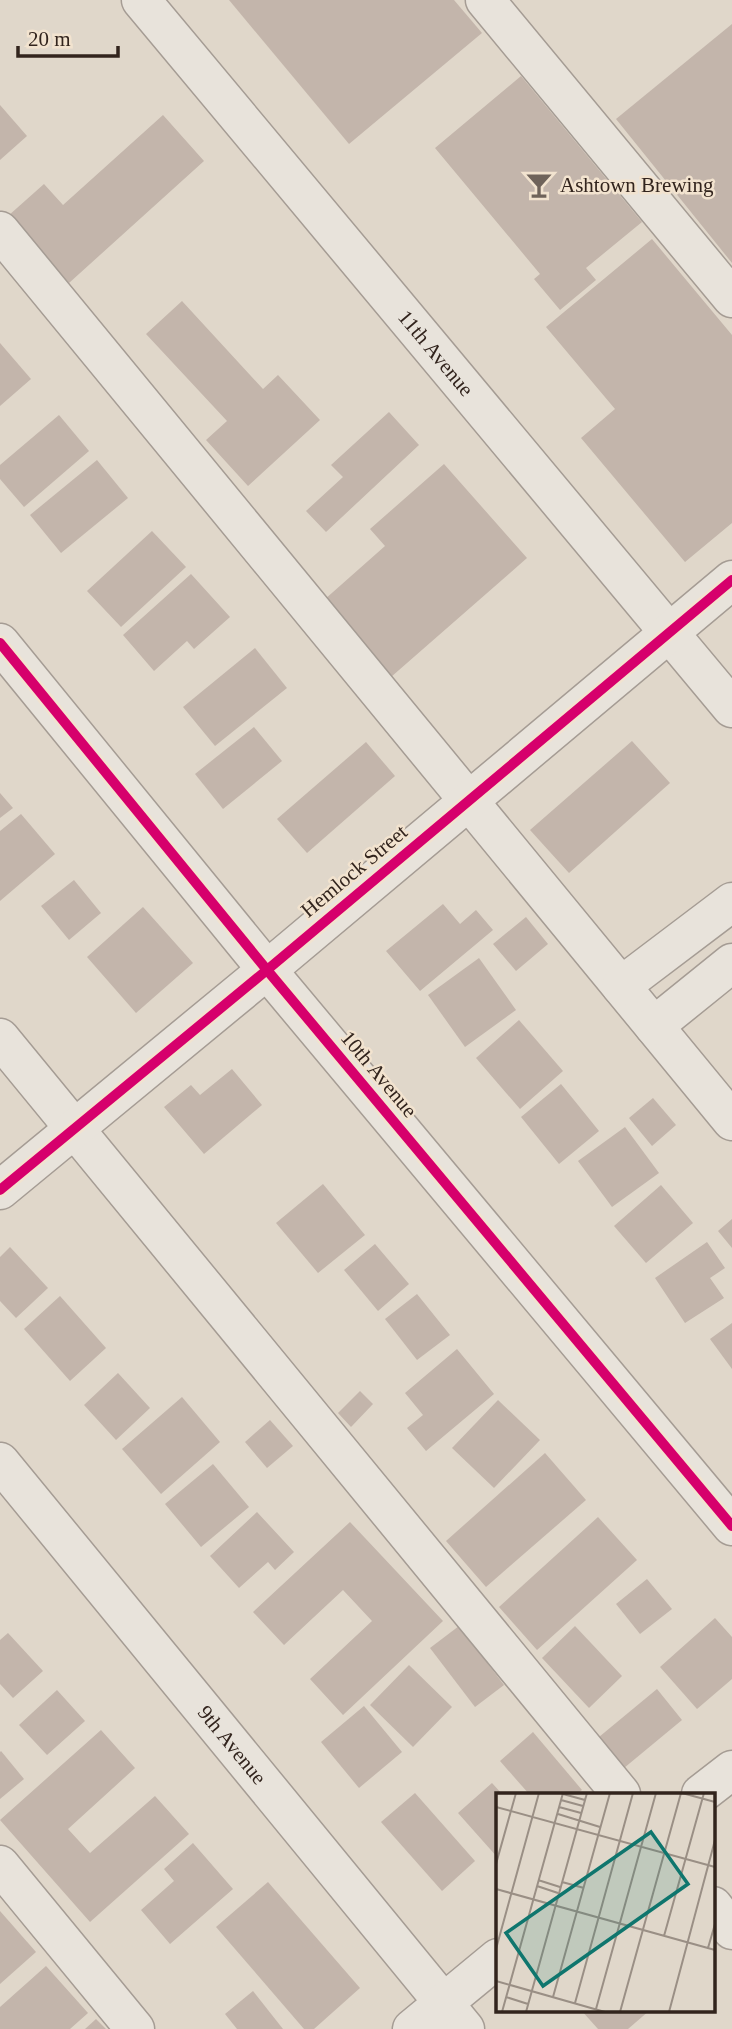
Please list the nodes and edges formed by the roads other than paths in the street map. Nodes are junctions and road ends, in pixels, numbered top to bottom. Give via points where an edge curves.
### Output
1 (141, 0) edge
2 (485, 0) edge
3 (0, 231) edge
4 (732, 298) edge
5 (732, 580) edge
6 (670, 631) junction
7 (0, 643) edge
8 (732, 708) edge
9 (468, 801) junction
10 (732, 902) edge
11 (732, 963) edge
12 (267, 970) junction
13 (621, 986) junction
14 (654, 1026) junction
15 (0, 1038) edge
16 (732, 1121) edge
17 (75, 1129) junction
18 (0, 1190) edge
19 (0, 1462) edge
20 (732, 1526) edge
21 (732, 1770) edge
22 (620, 1793) edge
23 (702, 1793) edge
24 (0, 1865) edge
25 (714, 1907) edge
26 (732, 1930) edge
27 (496, 1961) edge
28 (454, 2016) edge
29 (135, 2029) edge
30 (412, 2029) edge

1 - 6 street, 11th Avenue
2 - 4 street
3 - 9 street
5 - 6 street, Hemlock Street
6 - 8 street, 11th Avenue
6 - 9 street, Hemlock Street
7 - 12 street, 10th Avenue
9 - 12 street, Hemlock Street
9 - 13 street
10 - 13 street
11 - 14 street
12 - 17 street, Hemlock Street
12 - 20 street, 10th Avenue
13 - 14 street
14 - 16 street
15 - 17 street
17 - 18 street, Hemlock Street
17 - 22 street
19 - 28 street, 9th Avenue
21 - 23 street
24 - 29 street
25 - 26 street
27 - 28 street
28 - 30 street

